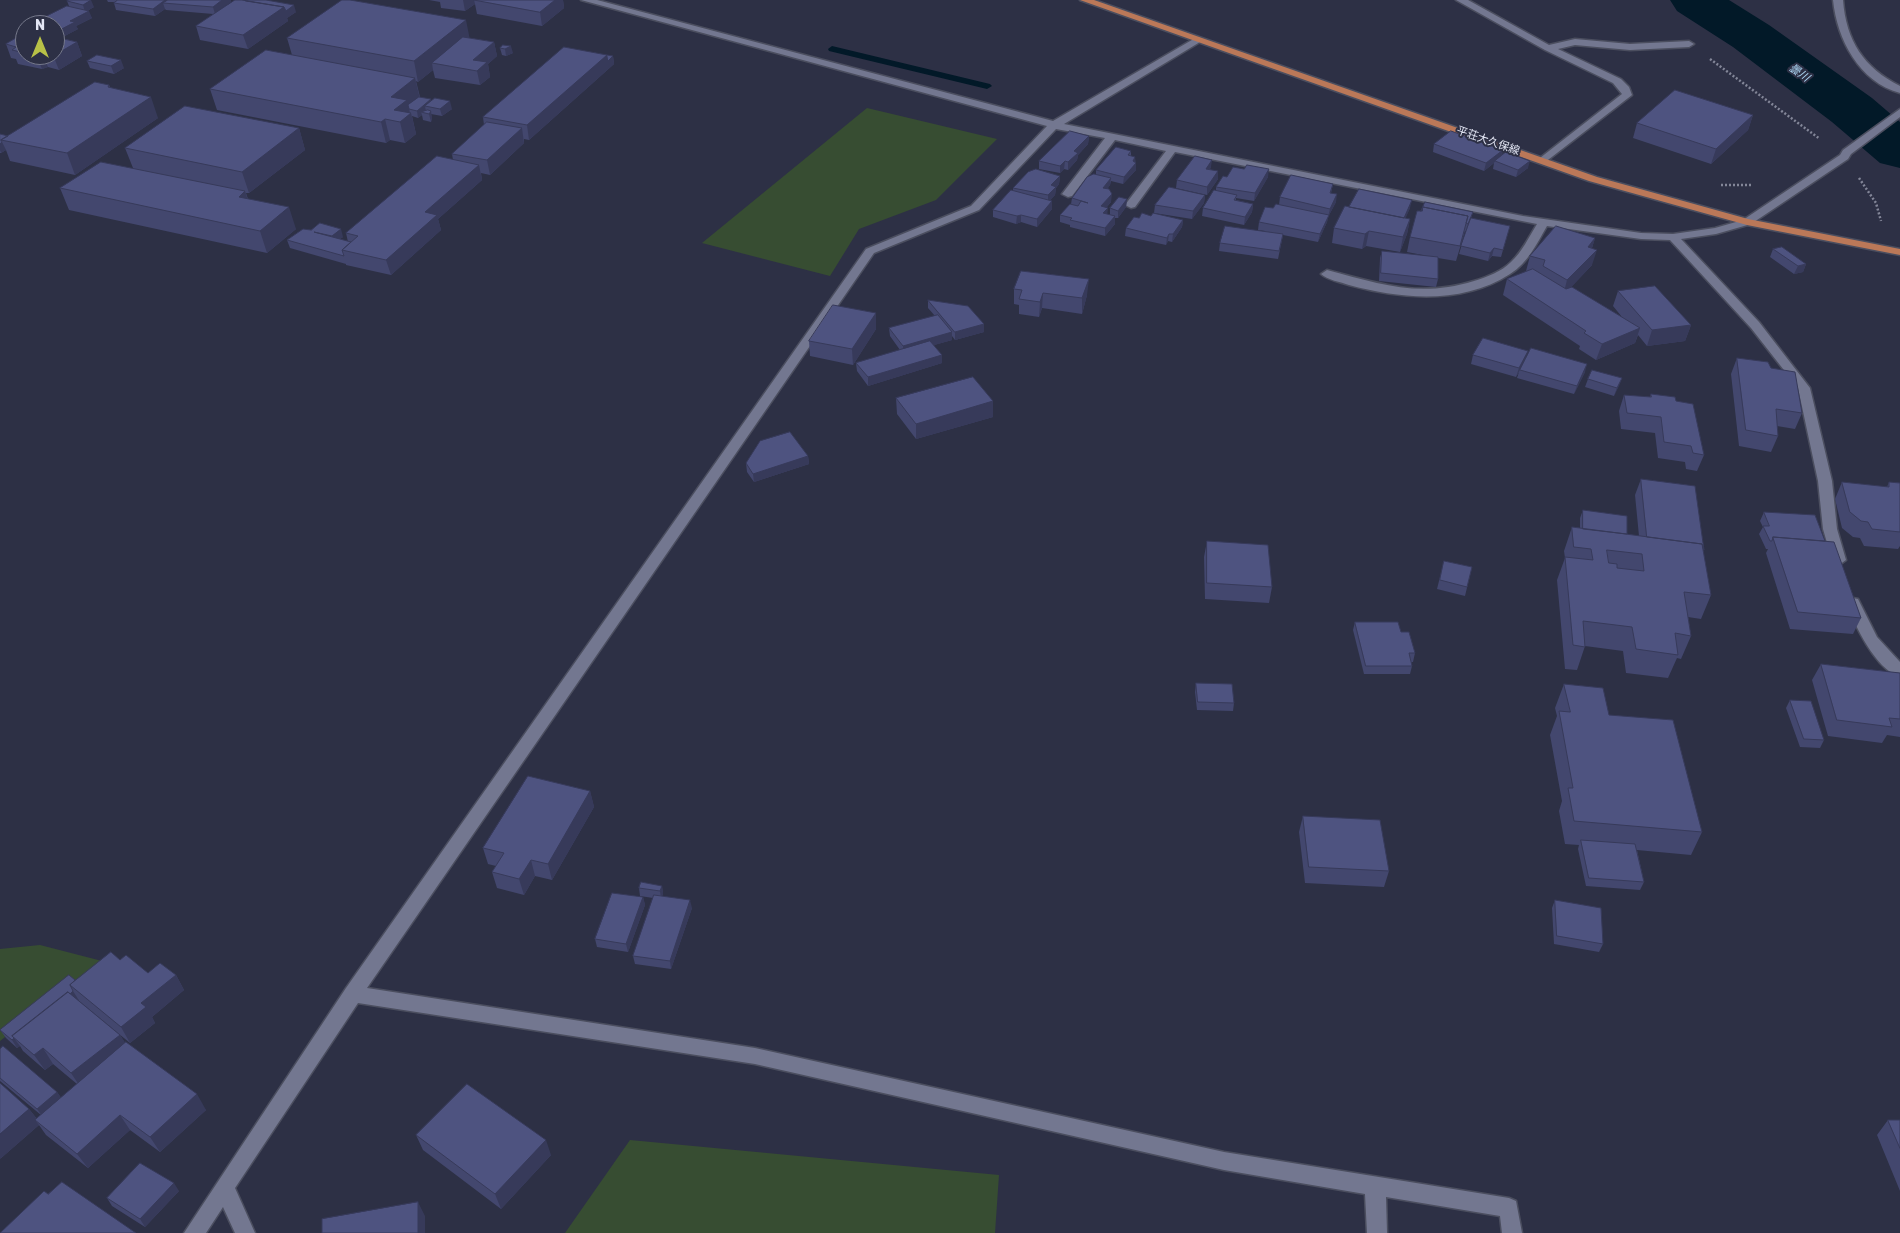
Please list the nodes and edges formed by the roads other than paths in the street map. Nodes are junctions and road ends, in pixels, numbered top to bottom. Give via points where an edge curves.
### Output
1 (586, 0) edge
2 (1085, 0) edge
3 (1461, 0) edge
4 (1838, 0) edge
5 (1197, 40) junction
6 (1689, 44) road end
7 (1548, 48) junction
8 (1900, 90) edge
9 (1900, 112) edge
10 (1054, 126) junction
11 (1112, 137) junction
12 (1173, 148) junction
13 (1544, 160) junction
14 (1068, 194) dead end
15 (1131, 205) dead end
16 (1544, 222) junction
17 (1747, 222) junction
18 (1673, 237) junction
19 (1900, 252) edge
20 (1327, 274) dead end
21 (1843, 574) edge
22 (1848, 592) edge
23 (1900, 671) edge
24 (353, 994) junction
25 (1374, 1185) junction
26 (225, 1188) junction
27 (194, 1233) edge
28 (245, 1233) edge
29 (1377, 1233) edge
30 (1512, 1233) edge

1 - 10 street
2 - 5 main road, 平荘大久保線
3 - 7 street
4 - 8 street via 1844,28 1860,63
5 - 10 street
5 - 13 main road, 平荘大久保線
6 - 7 street via 1630,47 1575,42
7 - 13 street via 1617,81 1627,95
9 - 17 street via 1846,154
10 - 11 street
10 - 24 street via 975,208 870,252
11 - 12 street
11 - 14 street
12 - 15 street
12 - 16 street
13 - 17 main road, 平荘大久保線 via 1612,185
16 - 18 street via 1641,236
16 - 20 street via 1514,266 1490,280 1437,294 1402,293 1364,286
17 - 18 street via 1716,231
17 - 19 main road, 平荘大久保線
18 - 21 street via 1756,325 1804,388 1825,481 1830,529
22 - 23 street via 1864,632
24 - 25 street via 755,1056 1224,1161
24 - 26 street
25 - 29 street
25 - 30 street via 1509,1208
26 - 27 street
26 - 28 street

